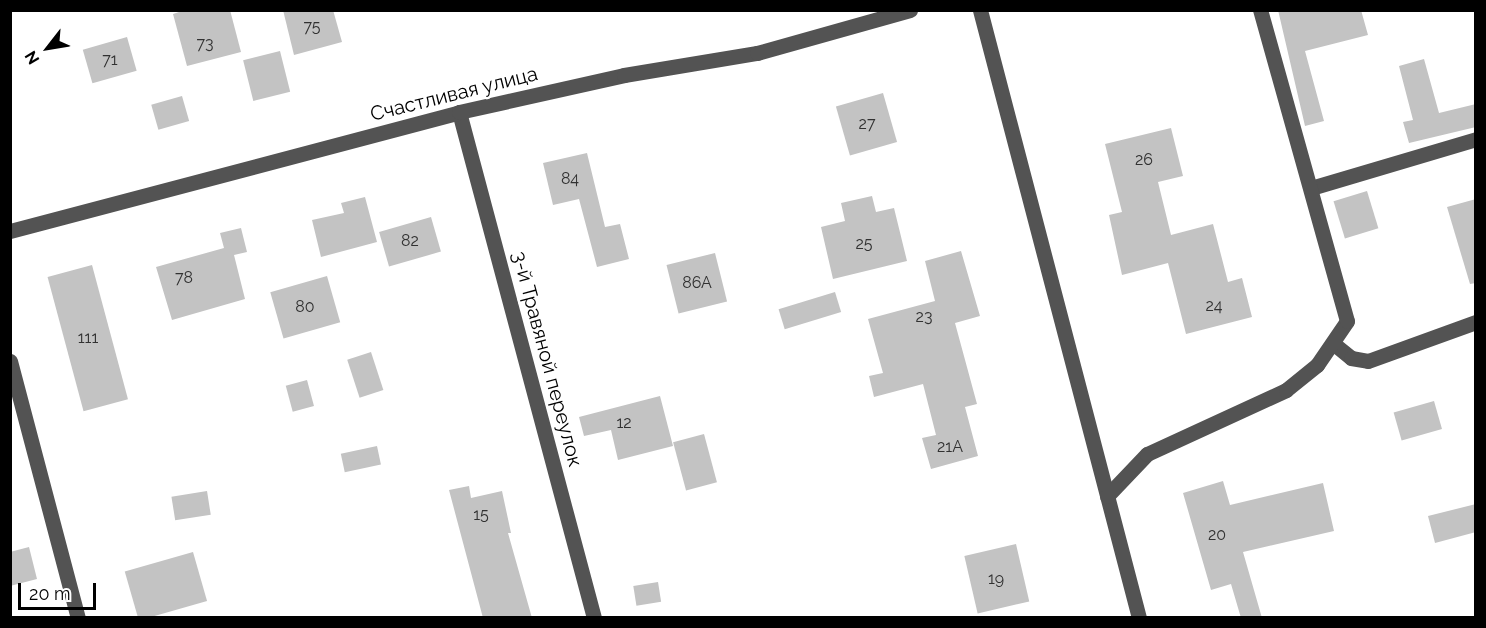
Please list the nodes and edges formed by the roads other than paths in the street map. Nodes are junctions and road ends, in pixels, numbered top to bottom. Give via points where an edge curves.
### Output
1 (910, 10) edge
2 (980, 10) edge
3 (1260, 10) edge
4 (459, 112) junction
5 (1476, 139) edge
6 (1311, 188) junction
7 (10, 231) edge
8 (1476, 322) edge
9 (1334, 344) junction
10 (10, 361) edge
11 (1107, 496) junction
12 (78, 618) edge
13 (594, 618) edge
14 (1139, 618) edge

1 - 4 street, Счастливая улица via 757,53 624,75
2 - 11 street
3 - 6 street
4 - 7 street, Счастливая улица
4 - 13 street, 3-й Травяной переулок
5 - 6 street
6 - 9 street via 1347,321
8 - 9 street via 1368,361 1351,358
9 - 11 street via 1317,365 1286,390 1146,454
10 - 12 street
11 - 14 street

